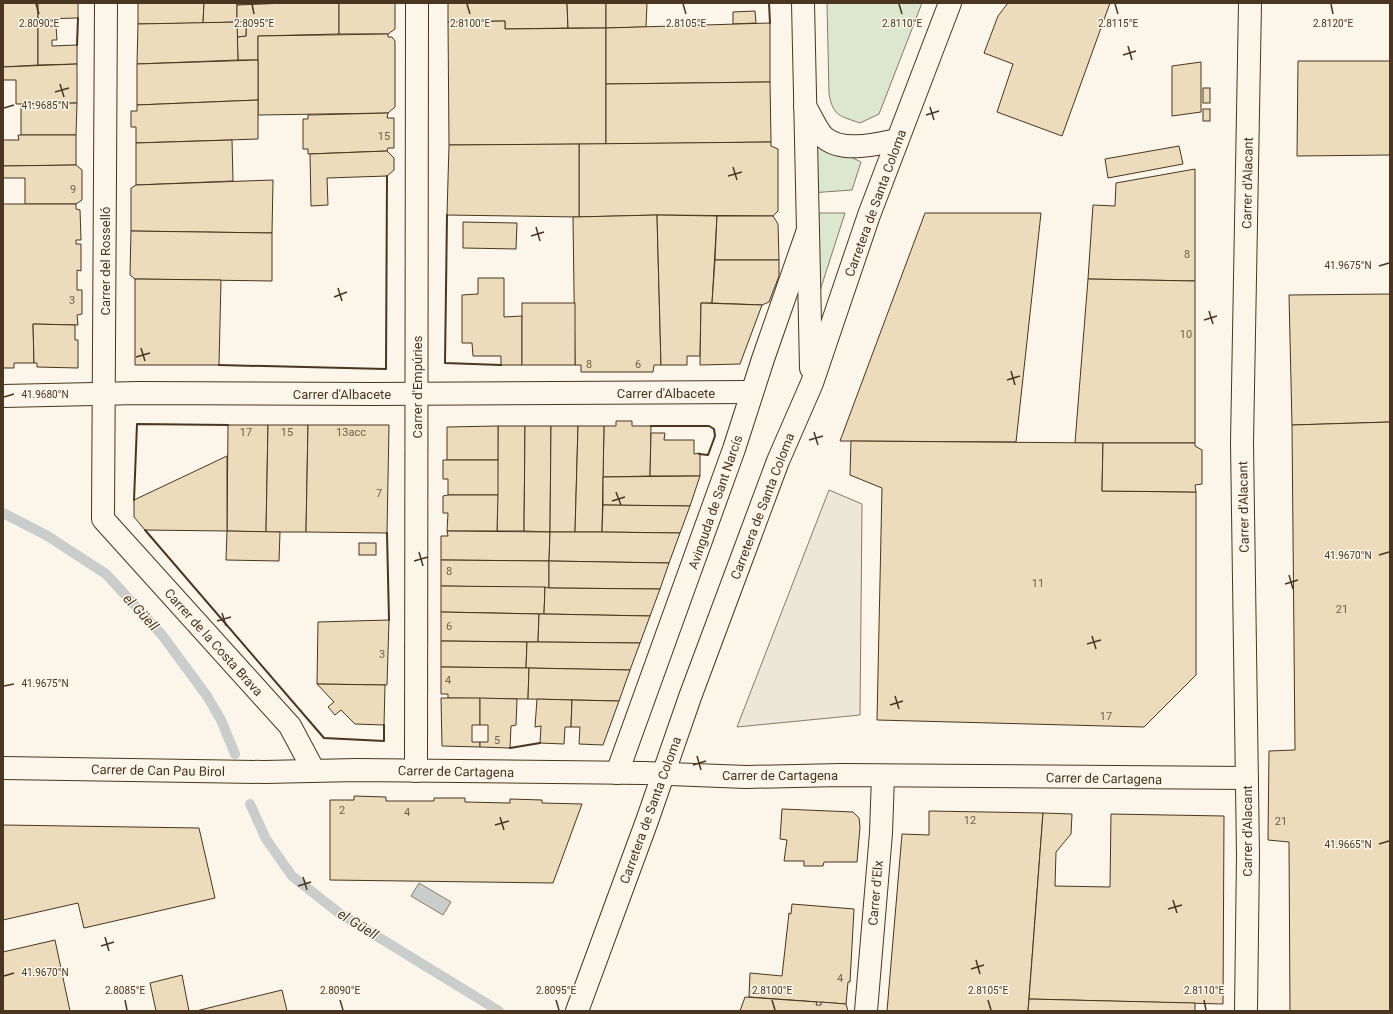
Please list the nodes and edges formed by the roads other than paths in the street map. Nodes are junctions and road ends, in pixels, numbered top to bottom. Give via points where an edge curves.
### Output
1 (106, 3) edge
2 (417, 3) edge
3 (803, 3) edge
4 (950, 3) edge
5 (1250, 3) edge
6 (805, 105) junction
7 (897, 140) junction
8 (808, 230) junction
9 (812, 383) junction
10 (752, 392) junction
11 (417, 394) junction
12 (104, 395) junction
13 (3, 396) edge
14 (103, 519) joint
15 (3, 768) edge
16 (314, 771) junction
17 (416, 771) junction
18 (617, 773) junction
19 (664, 773) junction
20 (883, 776) junction
21 (1247, 778) junction
22 (577, 1011) edge
23 (866, 1011) edge
24 (1246, 1011) edge

1 - 12 street, Carrer del Rosselló
2 - 11 street, Carrer d'Empúries
3 - 6 street, Avinguda de Sant Narcís
4 - 7 street, Carretera de Santa Coloma
5 - 21 street, Carrer d'Alacant via 1242,443
6 - 7 street via 825,138 842,145 867,146
6 - 8 street, Avinguda de Sant Narcís
7 - 9 street, Carretera de Santa Coloma
8 - 9 street, Avinguda de Sant Narcís
8 - 10 street, Avinguda de Sant Narcís
9 - 19 street, Carretera de Santa Coloma via 778,461
10 - 11 street, Carrer d'Albacete
10 - 18 street, Avinguda de Sant Narcís via 734,449
11 - 12 street, Carrer d'Albacete
11 - 17 street, Carrer d'Empúries
12 - 13 street, Carrer d'Albacete
12 - 14 street, Carrer del Rosselló
14 - 16 street, Carrer de la Costa Brava via 290,726
15 - 16 street, Carrer de Can Pau Birol
16 - 17 street, Carrer de Cartagena
17 - 18 street, Carrer de Cartagena
18 - 19 street, Carrer de Cartagena
19 - 20 street, Carrer de Cartagena via 746,777
19 - 22 street, Carretera de Santa Coloma
20 - 21 street, Carrer de Cartagena
20 - 23 street, Carrer d'Elx
21 - 24 street, Carrer d'Alacant

